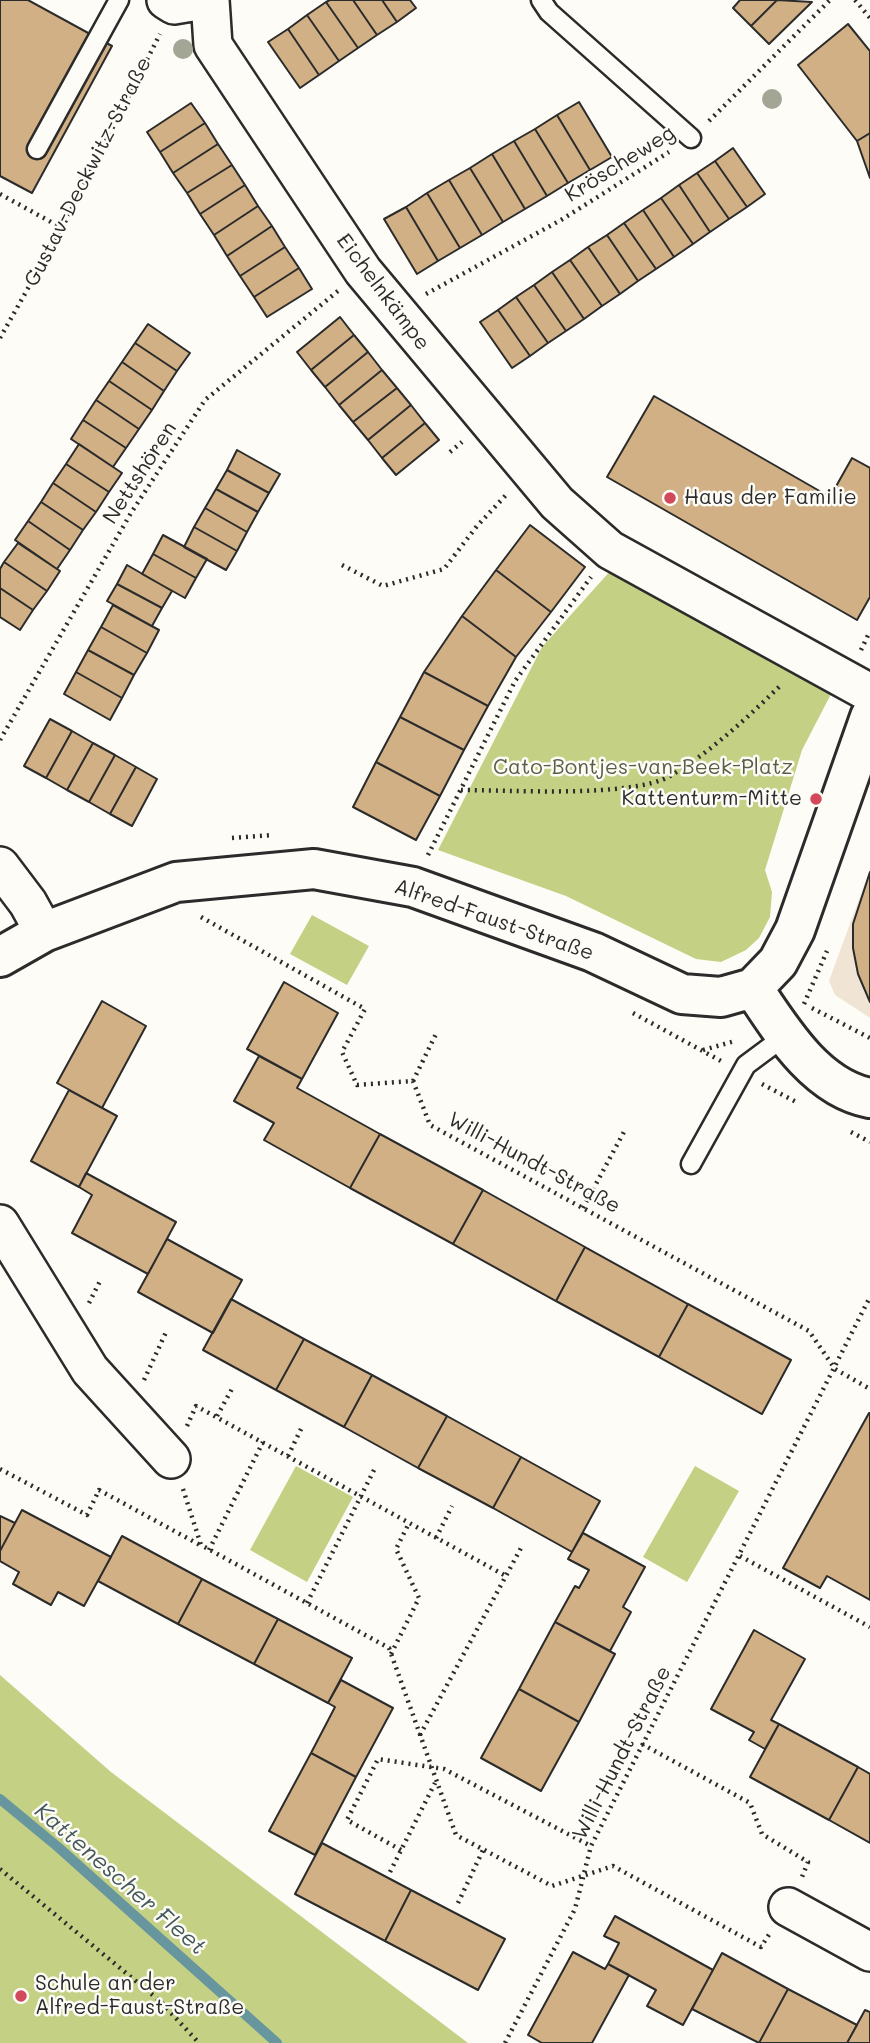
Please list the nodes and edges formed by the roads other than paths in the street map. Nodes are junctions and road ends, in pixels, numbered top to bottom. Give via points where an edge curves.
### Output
1 (119, 0) edge
2 (210, 0) edge
3 (541, 0) edge
4 (691, 138) road end
5 (37, 149) dead end
6 (870, 693) edge
7 (870, 717) edge
8 (0, 866) edge
9 (44, 932) junction
10 (0, 957) edge
11 (754, 988) junction
12 (785, 1036) junction
13 (863, 1107) edge
14 (691, 1164) dead end
15 (0, 1224) edge
16 (171, 1459) road end
17 (788, 1907) road end
18 (870, 1952) edge

1 - 5 lane
2 - 6 street, Eichelnkämpe via 212,45 363,271 557,503 610,550
3 - 4 lane
7 - 11 street via 795,930 778,962
8 - 9 street via 29,903
9 - 10 street, Alfred-Faust-Straße
9 - 11 street, Alfred-Faust-Straße via 176,882 314,869 413,887 593,953 682,994 721,997
11 - 12 street
12 - 13 street
12 - 14 lane via 746,1065
15 - 16 street via 90,1370
17 - 18 street

